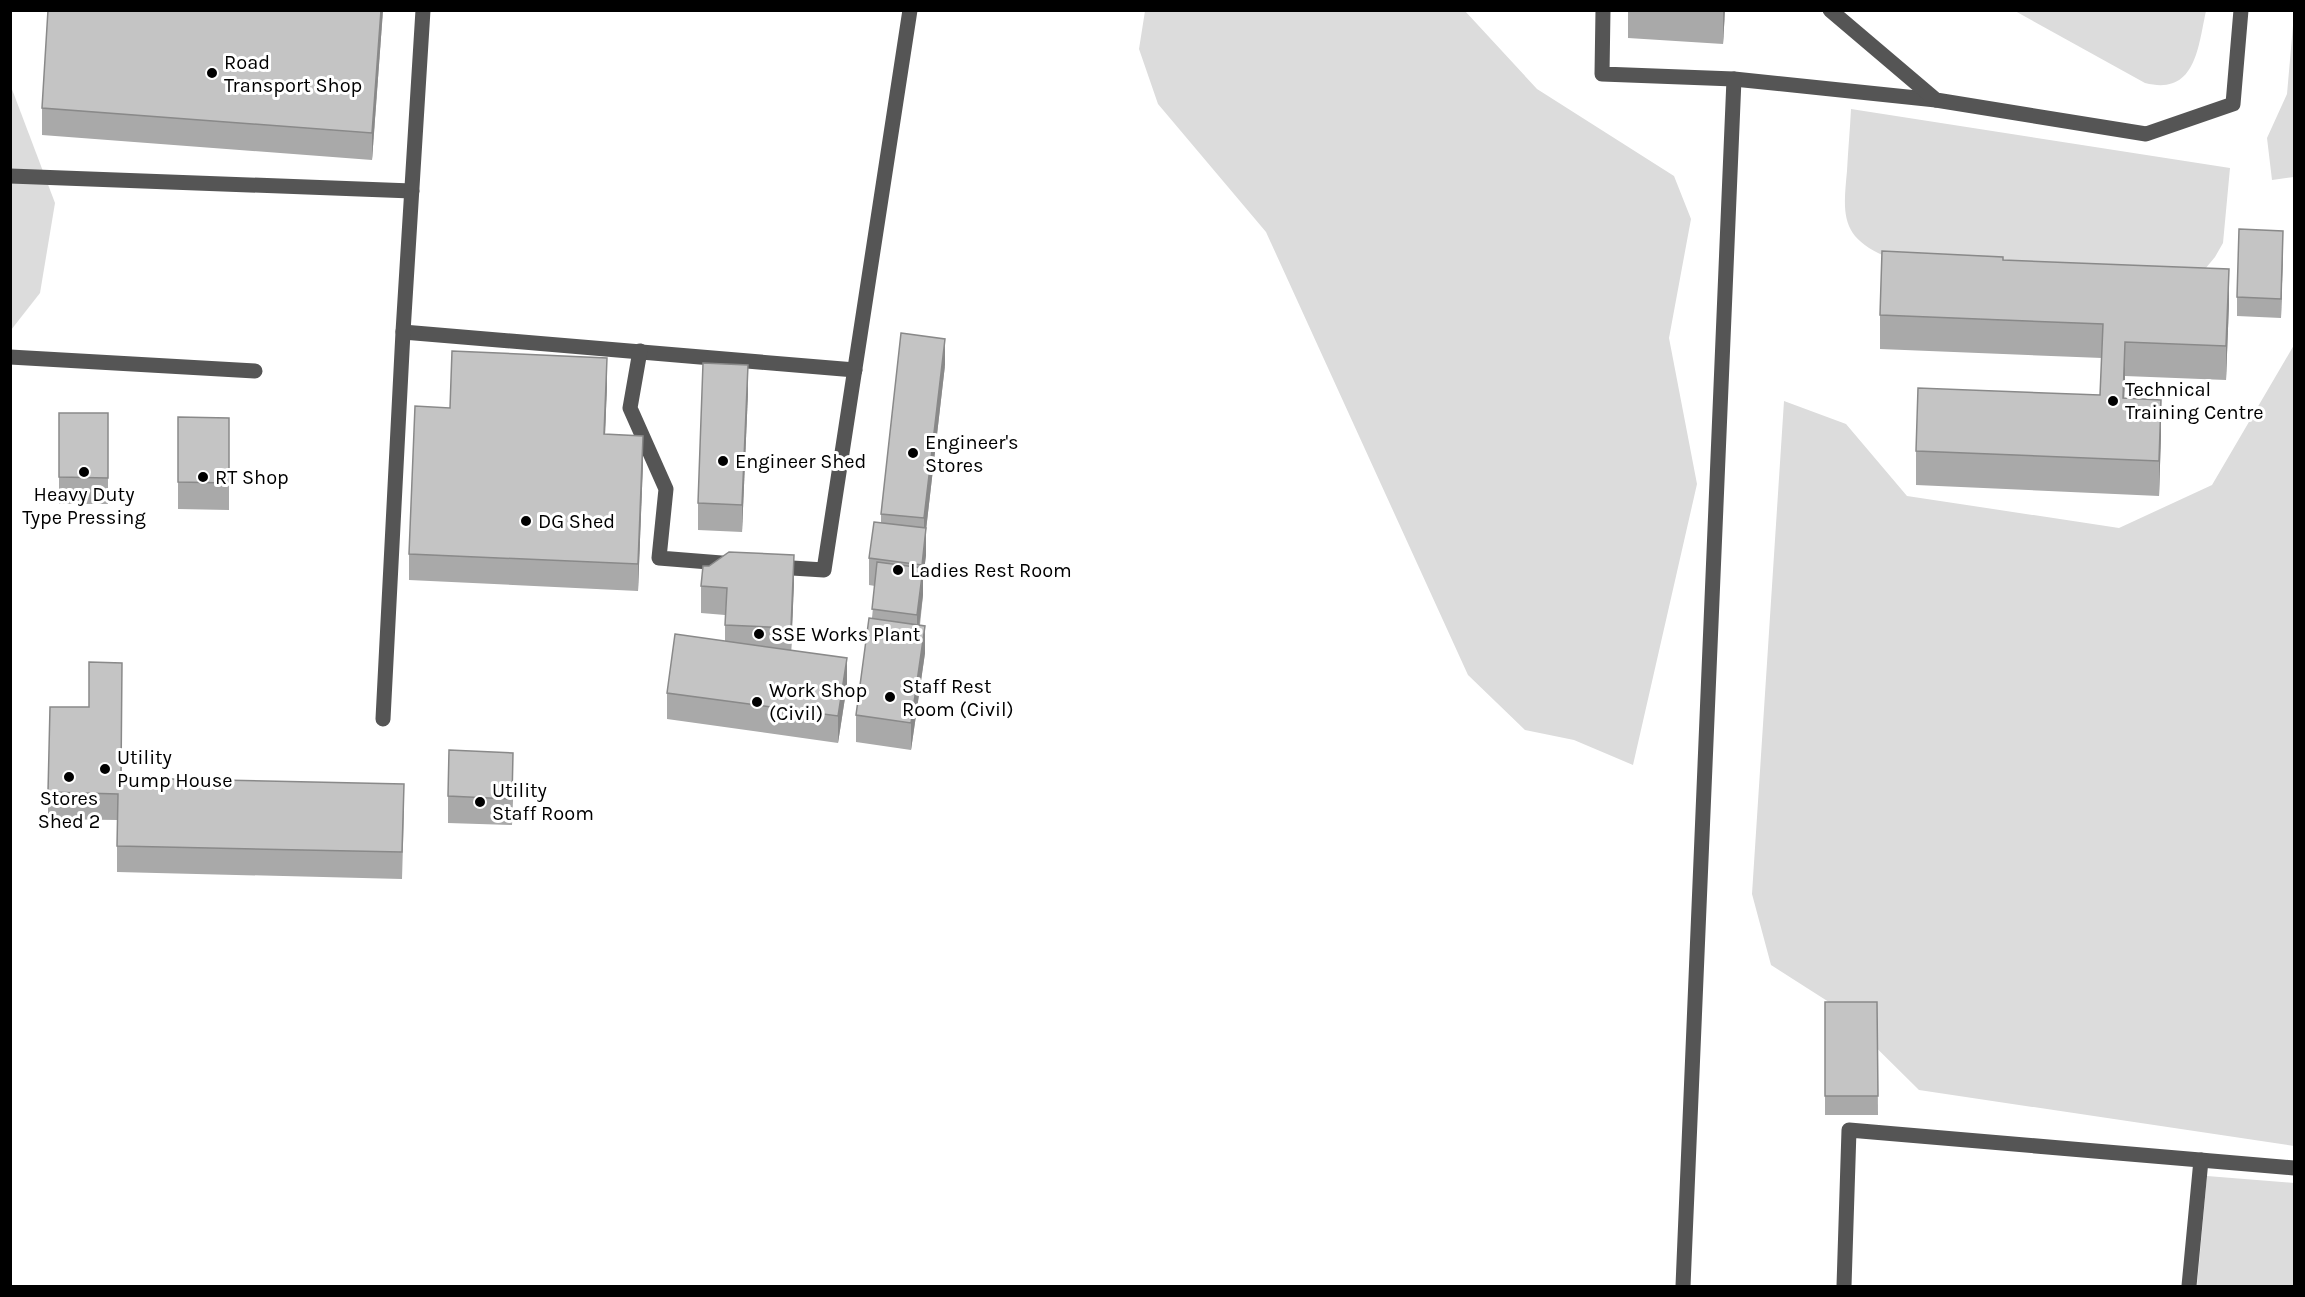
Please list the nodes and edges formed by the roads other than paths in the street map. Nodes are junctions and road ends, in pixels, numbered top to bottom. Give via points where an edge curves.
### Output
1 (423, 10) edge
2 (910, 10) edge
3 (1603, 10) edge
4 (1830, 10) edge
5 (2241, 10) edge
6 (1734, 79) junction
7 (1936, 100) junction
8 (10, 176) edge
9 (412, 191) junction
10 (403, 332) junction
11 (640, 351) junction
12 (10, 357) edge
13 (855, 370) junction
14 (255, 371) dead end
15 (383, 719) dead end
16 (2201, 1160) junction
17 (2295, 1168) edge
18 (1683, 1287) edge
19 (1844, 1287) edge
20 (2189, 1287) edge

1 - 9 lane
2 - 13 lane
3 - 6 lane via 1602,74
4 - 7 lane
5 - 7 lane via 2233,104 2146,134
6 - 7 lane
6 - 18 lane
8 - 9 lane
9 - 10 lane
10 - 11 lane
10 - 15 lane
11 - 13 lane
11 - 13 lane via 630,408 666,489 658,558 824,570
12 - 14 lane
16 - 17 lane
16 - 19 lane via 1849,1130
16 - 20 lane

